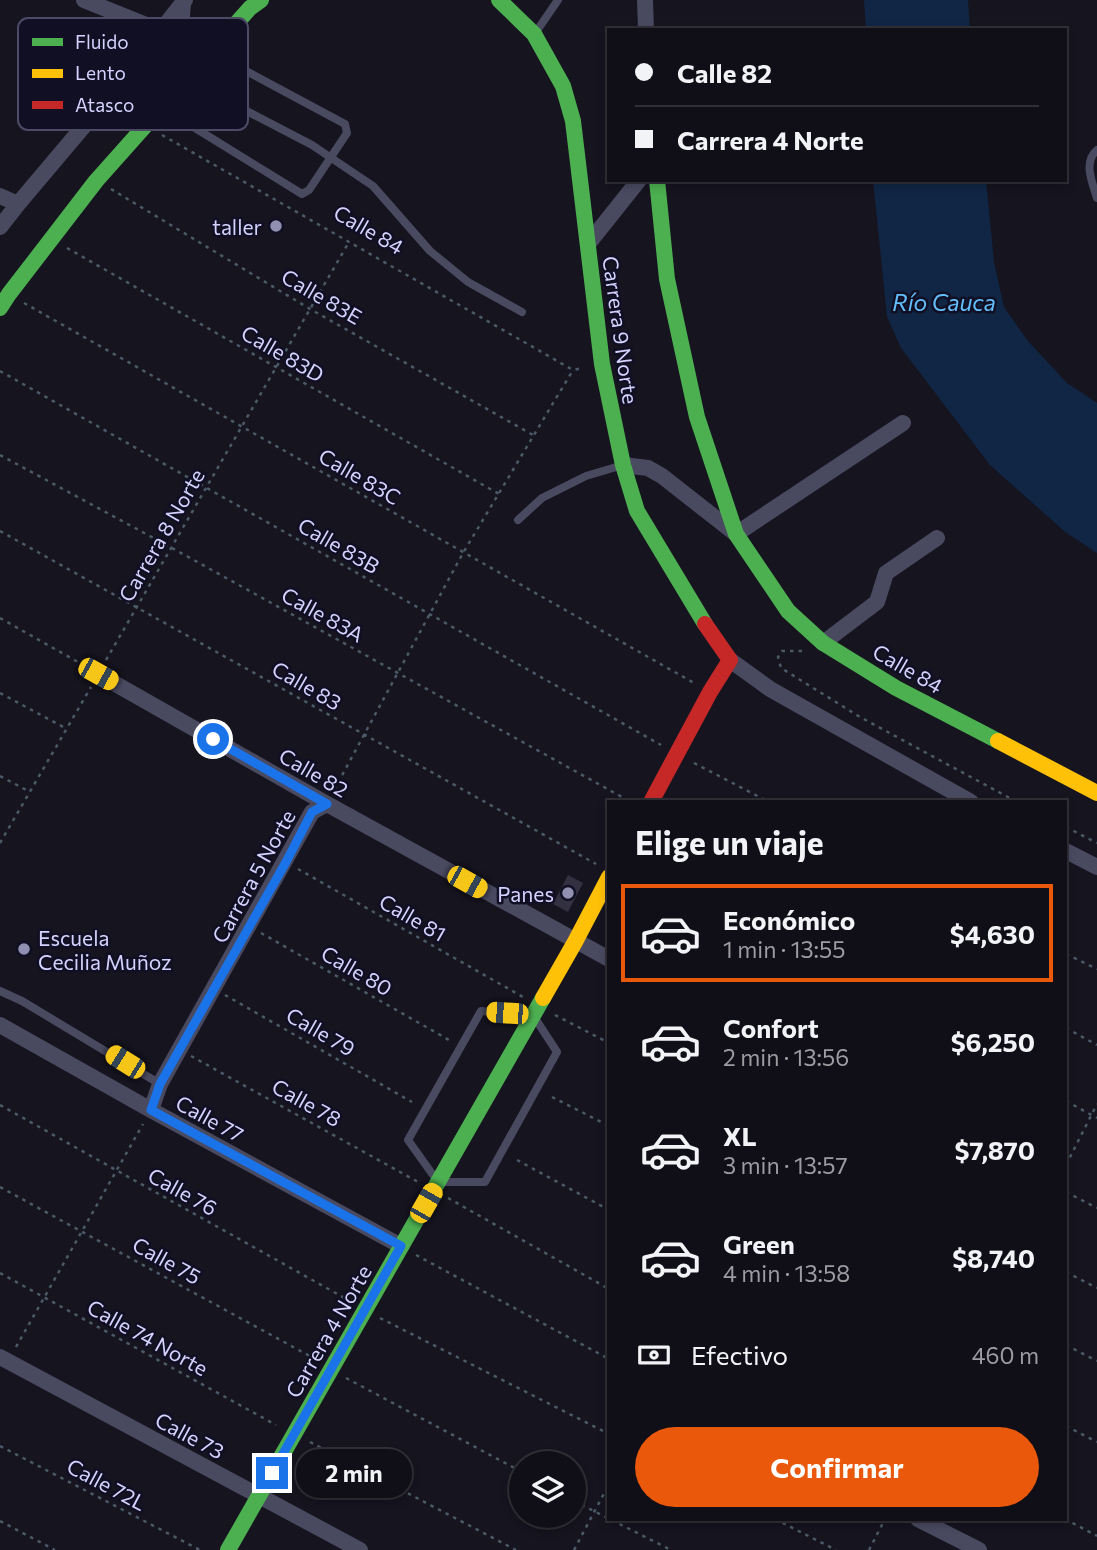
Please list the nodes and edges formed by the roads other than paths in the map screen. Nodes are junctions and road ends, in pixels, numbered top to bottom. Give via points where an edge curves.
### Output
1 (84, 0) edge
2 (261, 0) edge
3 (499, 0) edge
4 (558, 0) edge
5 (645, 0) edge
6 (184, 2) edge
7 (130, 18) edge
8 (171, 18) edge
9 (243, 18) edge
10 (646, 28) edge
11 (534, 34) junction
12 (248, 71) edge
13 (248, 112) edge
14 (80, 130) edge
15 (140, 130) edge
16 (200, 130) edge
17 (1097, 150) edge
18 (331, 158) junction
19 (637, 182) edge
20 (657, 182) edge
21 (0, 196) edge
22 (1097, 198) edge
23 (18, 204) junction
24 (0, 227) edge
25 (589, 244) junction
26 (4, 301) edge
27 (522, 312) dead end
28 (903, 423) dead end
29 (623, 465) junction
30 (519, 520) dead end
31 (736, 534) junction
32 (937, 538) dead end
33 (823, 643) junction
34 (730, 660) junction
35 (98, 674) road end
36 (1097, 793) edge
37 (652, 800) edge
38 (967, 800) edge
39 (327, 804) junction
40 (1067, 852) edge
41 (1097, 867) edge
42 (603, 871) edge
43 (575, 942) junction
44 (607, 958) edge
45 (0, 991) edge
46 (533, 1015) junction
47 (0, 1025) edge
48 (160, 1084) junction
49 (151, 1110) junction
50 (442, 1189) junction
51 (407, 1250) junction
52 (4, 1359) edge
53 (259, 1496) junction
54 (922, 1521) edge
55 (228, 1550) edge
56 (360, 1550) edge
57 (979, 1550) edge

1 - 7 street
2 - 9 street
3 - 11 street, Carrera 9 Norte
4 - 11 lane
5 - 10 street
6 - 8 street
11 - 25 street, Carrera 9 Norte via 563,86 573,121
12 - 18 lane via 345,124 348,133
13 - 18 lane
14 - 23 street
15 - 26 street
16 - 18 lane via 302,194
17 - 22 lane via 1089,165
18 - 27 lane via 373,186 449,267
19 - 25 street
20 - 31 street via 667,279 697,417
21 - 23 street
23 - 24 street
25 - 29 street, Carrera 9 Norte via 602,364
28 - 31 street
29 - 30 lane via 586,476 542,498
29 - 31 street via 648,468 662,476
29 - 34 street, Carrera 9 Norte via 637,511
31 - 33 street, Calle 84 via 788,611
32 - 33 street via 886,573 877,602
33 - 36 street, Calle 84 via 896,688
34 - 37 street
34 - 38 street via 770,689
35 - 39 street, Calle 82
39 - 43 street, Calle 82
39 - 48 street, Carrera 5 Norte via 312,812
40 - 41 street
42 - 43 street, Carrera 4 Norte
43 - 44 street, Calle 82
43 - 46 street, Carrera 4 Norte
45 - 48 lane
46 - 50 street, Carrera 4 Norte
46 - 50 lane via 557,1052 485,1182
46 - 50 lane via 481,1011 408,1140
47 - 49 street, Calle 77
48 - 49 street, Carrera 5 Norte
49 - 51 street, Calle 77
50 - 51 street, Carrera 4 Norte
51 - 53 street, Carrera 4 Norte
52 - 53 street, Calle 73
53 - 55 street, Carrera 4 Norte
53 - 56 street, Calle 73
54 - 57 street

